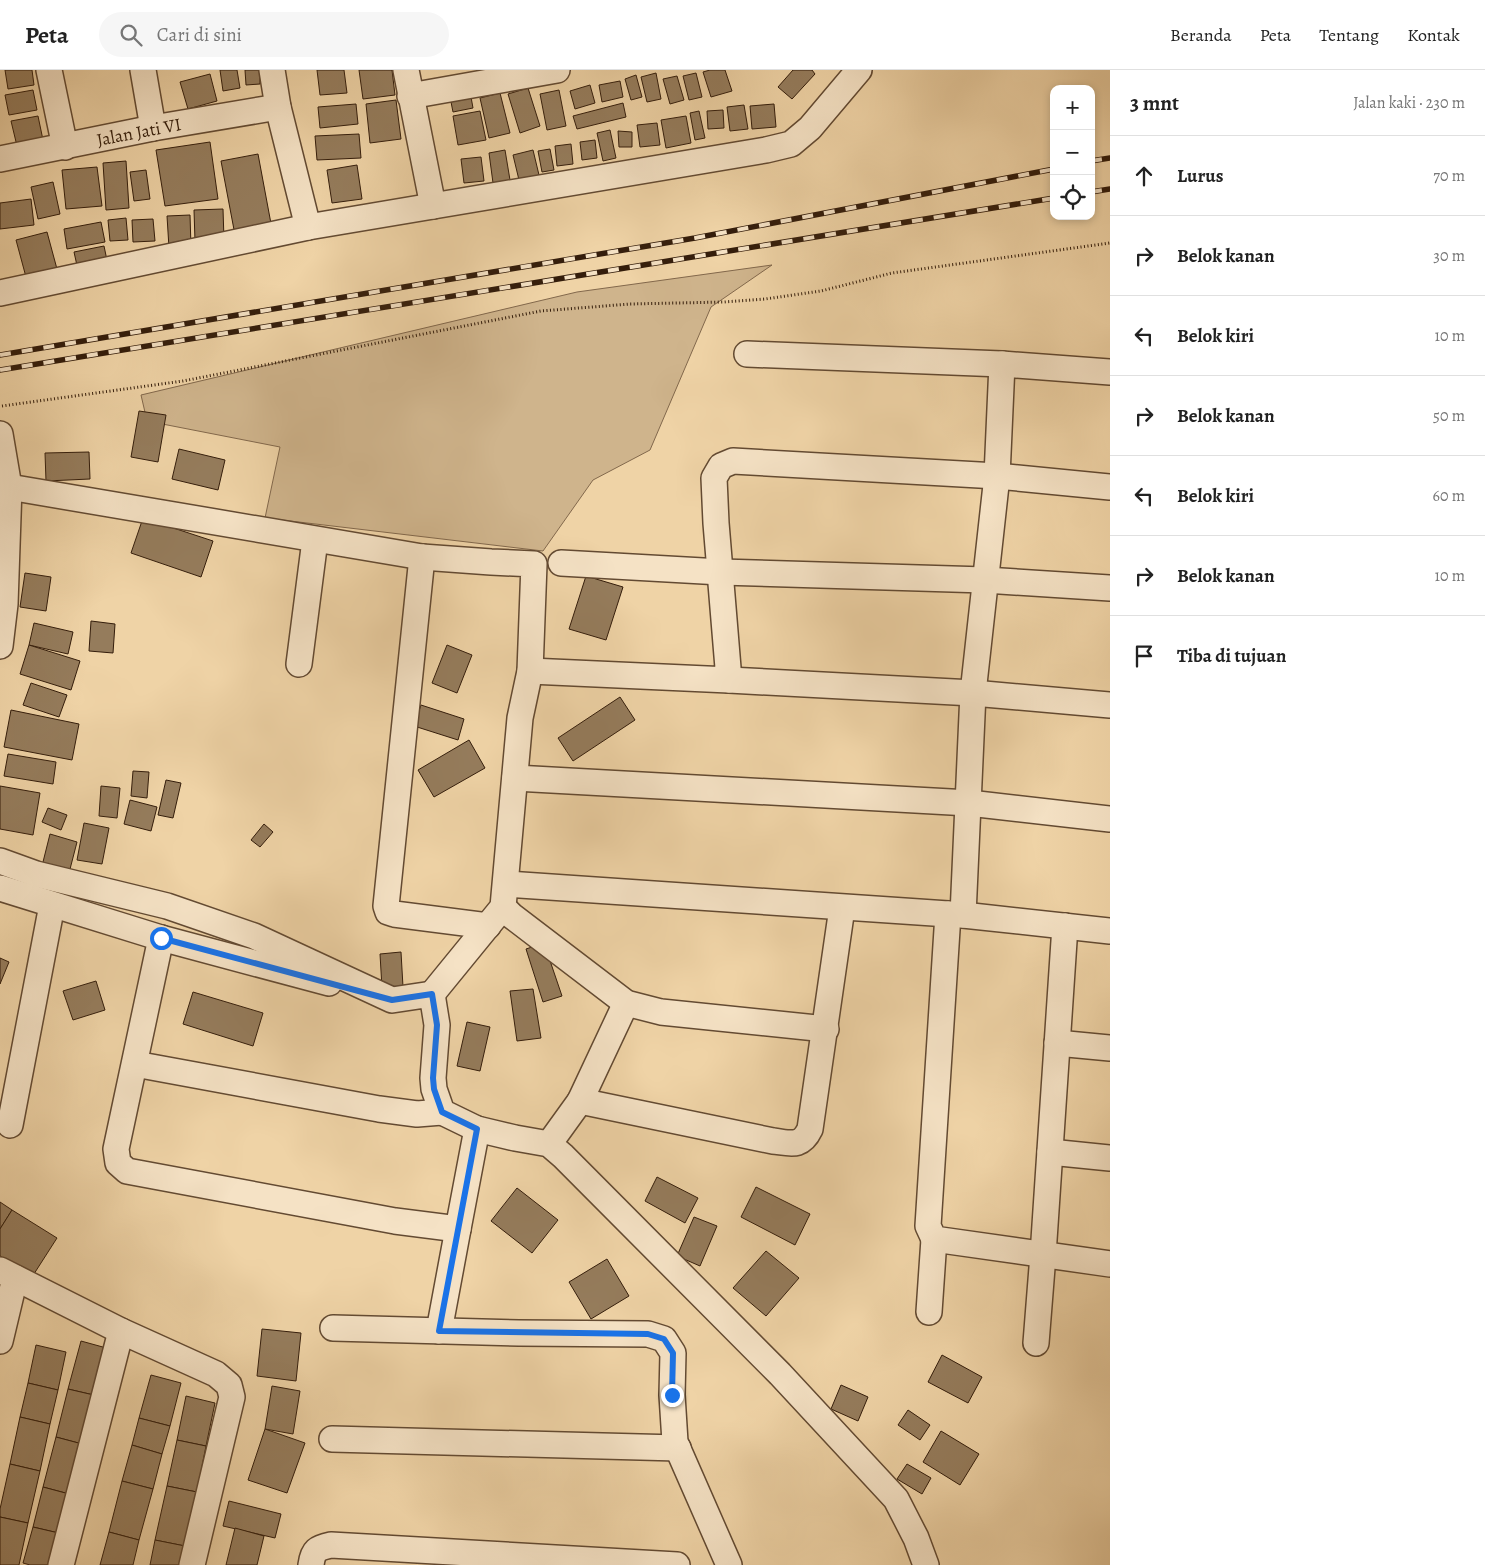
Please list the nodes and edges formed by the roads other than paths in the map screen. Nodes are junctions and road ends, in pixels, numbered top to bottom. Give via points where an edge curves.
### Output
1 (49, 70) edge
2 (143, 70) edge
3 (272, 70) edge
4 (406, 70) edge
5 (557, 70) edge
6 (858, 70) edge
7 (530, 73) edge
8 (410, 96) junction
9 (278, 107) junction
10 (153, 128) junction
11 (66, 147) junction
12 (0, 159) edge
13 (433, 206) junction
14 (308, 227) junction
15 (0, 293) edge
16 (747, 354) dead end
17 (1002, 364) junction
18 (1110, 372) edge
19 (0, 434) edge
20 (997, 476) junction
21 (1110, 487) edge
22 (5, 490) edge
23 (316, 540) junction
24 (422, 557) junction
25 (561, 563) dead end
26 (721, 572) junction
27 (986, 580) junction
28 (1110, 588) edge
29 (0, 646) edge
30 (299, 664) dead end
31 (530, 671) junction
32 (730, 680) junction
33 (973, 693) junction
34 (1110, 704) edge
35 (515, 778) junction
36 (969, 802) junction
37 (1110, 818) edge
38 (0, 861) edge
39 (0, 888) edge
40 (52, 905) junction
41 (499, 906) junction
42 (842, 908) junction
43 (955, 914) junction
44 (1065, 926) junction
45 (1110, 931) edge
46 (161, 938) junction
47 (432, 994) junction
48 (392, 1000) junction
49 (626, 1003) junction
50 (826, 1029) junction
51 (1057, 1043) junction
52 (1110, 1048) edge
53 (135, 1064) junction
54 (580, 1101) junction
55 (442, 1112) junction
56 (10, 1125) dead end
57 (477, 1129) junction
58 (549, 1144) junction
59 (1050, 1152) junction
60 (1110, 1158) edge
61 (458, 1229) junction
62 (934, 1239) junction
63 (1043, 1255) junction
64 (1110, 1264) edge
65 (7, 1274) edge
66 (929, 1312) dead end
67 (332, 1328) dead end
68 (122, 1331) junction
69 (439, 1331) junction
70 (0, 1341) edge
71 (1036, 1343) dead end
72 (332, 1439) dead end
73 (678, 1448) junction
74 (61, 1565) edge
75 (192, 1565) edge
76 (311, 1565) edge
77 (677, 1565) edge
78 (729, 1565) edge
79 (926, 1565) edge

1 - 11 street
2 - 10 street
3 - 9 street
4 - 8 street
5 - 7 street
6 - 13 street via 810,128 791,144
7 - 8 street
8 - 13 street
9 - 10 street, Jalan Jati VI
9 - 14 street
10 - 11 street, Jalan Jati VI
11 - 12 street, Jalan Jati VI
13 - 14 street
14 - 15 street
16 - 17 street
17 - 18 street
17 - 20 street
19 - 22 street
20 - 21 street
20 - 26 street via 733,461 721,466 714,478
20 - 27 street
22 - 23 street
22 - 29 street via 5,604
23 - 24 street
23 - 30 street
24 - 31 street via 534,564
24 - 41 street via 386,906 388,912 394,914
25 - 26 street
26 - 27 street
26 - 32 street
27 - 28 street
27 - 33 street
31 - 32 street
31 - 35 street via 520,718
32 - 33 street
33 - 34 street
33 - 36 street
35 - 36 street
35 - 41 street
36 - 37 street
36 - 43 street
38 - 48 street via 36,874 167,906 254,936
39 - 40 street
40 - 46 street
40 - 56 street
41 - 42 street
41 - 47 street
41 - 49 street
42 - 43 street
42 - 50 street
43 - 44 street
43 - 62 street via 928,1226
44 - 45 street
44 - 51 street
46 - 48 street
46 - 53 street
47 - 48 street
47 - 55 street via 437,1025 433,1078
49 - 50 street via 661,1012
49 - 54 street
50 - 54 street via 810,1129 800,1142 773,1140
51 - 52 street
51 - 59 street
53 - 55 street via 378,1109 417,1114
53 - 61 street via 116,1149 118,1163 127,1171 395,1221
54 - 58 street
55 - 57 street
57 - 58 street
57 - 61 street
58 - 79 street via 780,1374 896,1499
59 - 60 street
59 - 63 street
61 - 69 street
62 - 63 street
62 - 66 street
63 - 64 street
63 - 71 street
65 - 68 street
65 - 70 street
67 - 69 street
68 - 74 street
68 - 75 street via 216,1374 229,1385 232,1397
69 - 73 street via 648,1334 664,1339 673,1353 672,1395
72 - 73 street
73 - 78 street
76 - 77 street via 312,1554 331,1545

